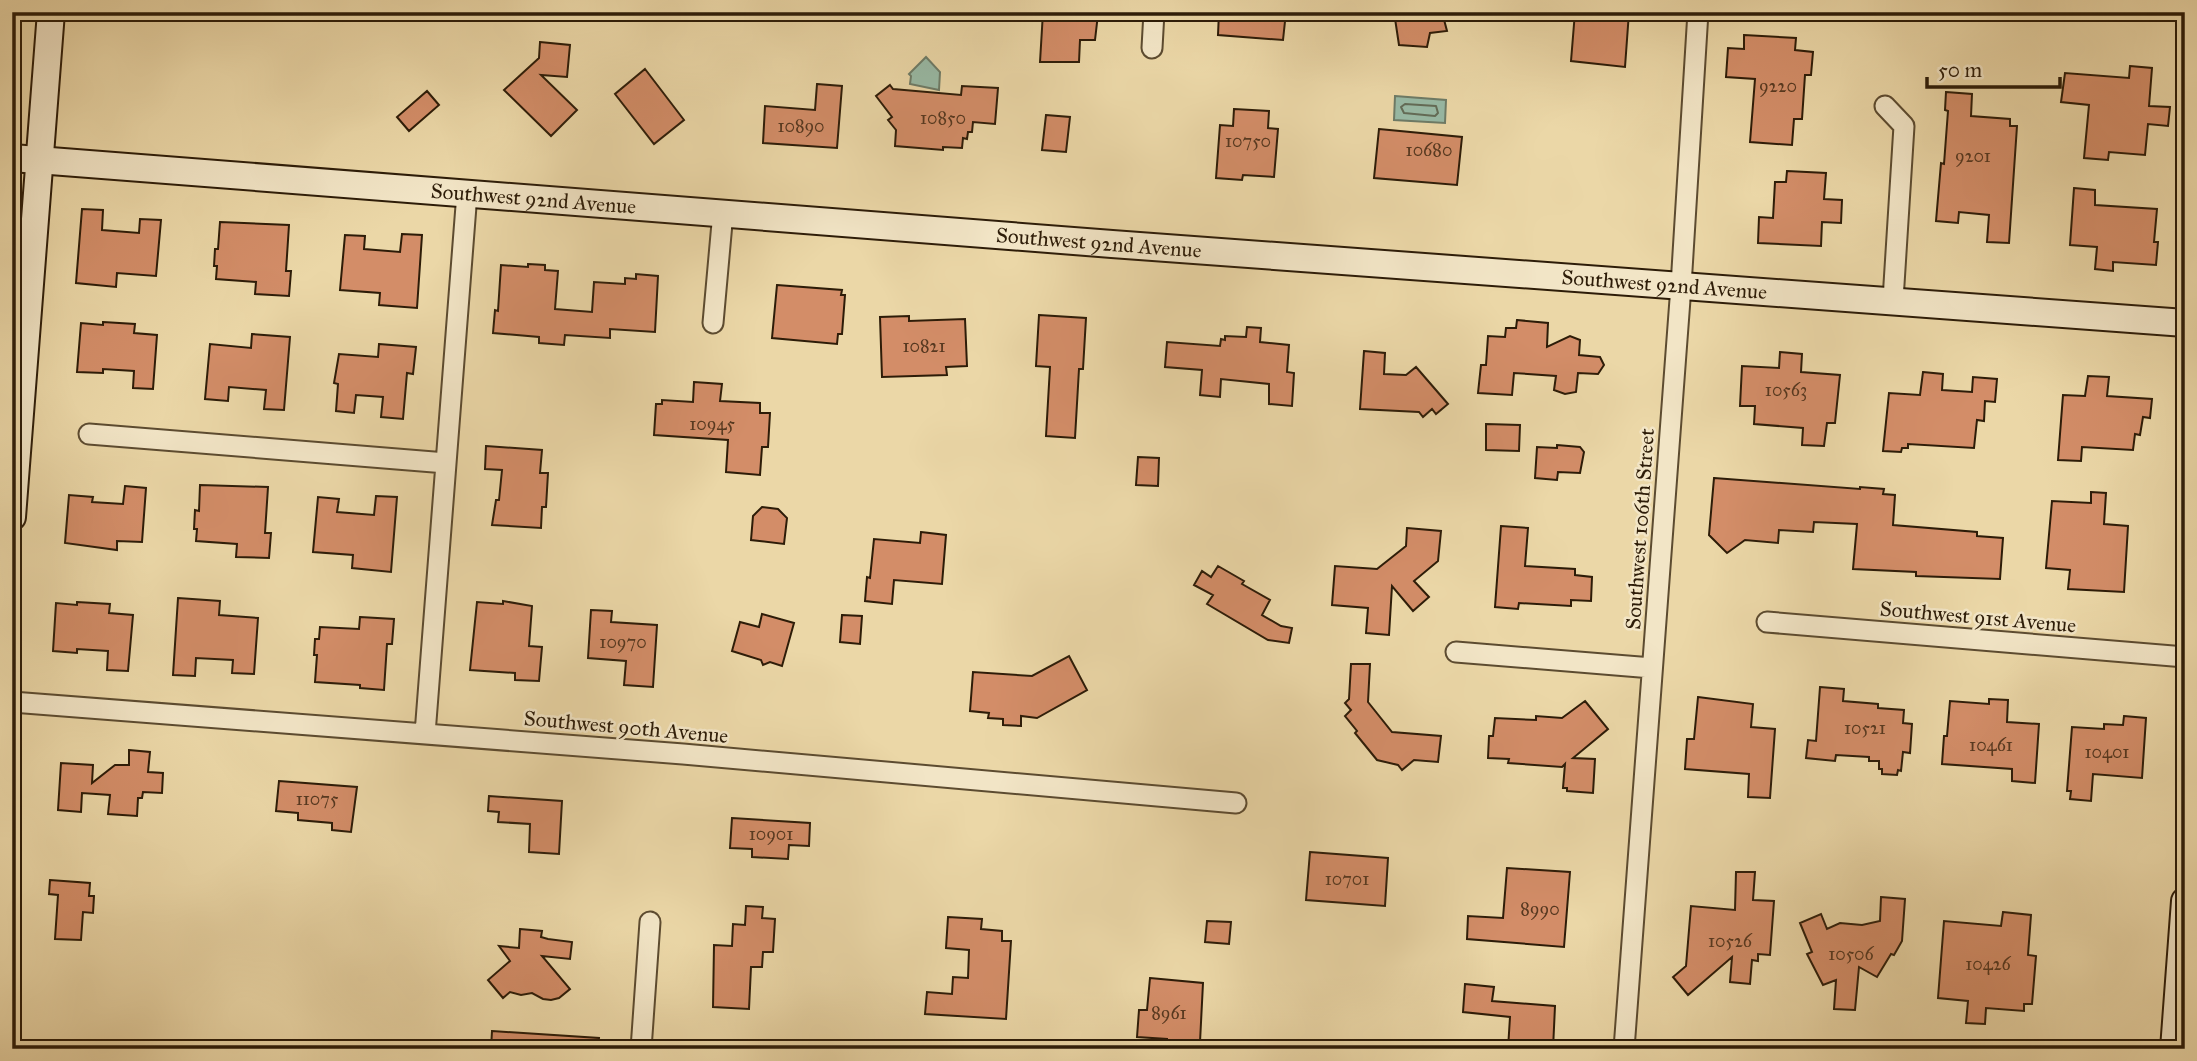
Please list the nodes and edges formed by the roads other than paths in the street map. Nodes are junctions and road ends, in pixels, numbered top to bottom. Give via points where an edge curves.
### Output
1 (51, 12) edge
2 (1154, 12) edge
3 (1698, 12) edge
4 (1153, 48) dead end
5 (1885, 106) dead end
6 (12, 158) edge
7 (40, 159) junction
8 (467, 193) junction
9 (723, 212) junction
10 (1681, 286) junction
11 (1893, 300) junction
12 (713, 323) dead end
13 (2185, 323) edge
14 (89, 434) dead end
15 (446, 463) junction
16 (13, 489) edge
17 (12, 517) edge
18 (1767, 622) dead end
19 (1456, 652) dead end
20 (2185, 657) edge
21 (1652, 668) junction
22 (12, 702) edge
23 (425, 734) junction
24 (1236, 803) dead end
25 (2185, 901) edge
26 (650, 922) dead end
27 (2181, 999) edge
28 (641, 1049) edge
29 (1624, 1049) edge
30 (2174, 1049) edge

1 - 7 street
2 - 4 street
3 - 10 street, Southwest 106th Street
5 - 11 street via 1904,126
6 - 7 street, Southwest 92nd Avenue
7 - 8 street, Southwest 92nd Avenue
7 - 16 street
8 - 9 street, Southwest 92nd Avenue
8 - 15 street
9 - 10 street, Southwest 92nd Avenue
9 - 12 street
10 - 11 street, Southwest 92nd Avenue
10 - 21 street, Southwest 106th Street
11 - 13 street, Southwest 92nd Avenue
14 - 15 street
15 - 23 street
16 - 17 street
18 - 20 street, Southwest 91st Avenue
19 - 21 street
21 - 29 street, Southwest 106th Street
22 - 23 street, Southwest 90th Avenue
23 - 24 street, Southwest 90th Avenue
25 - 27 street
26 - 28 street
27 - 30 street

